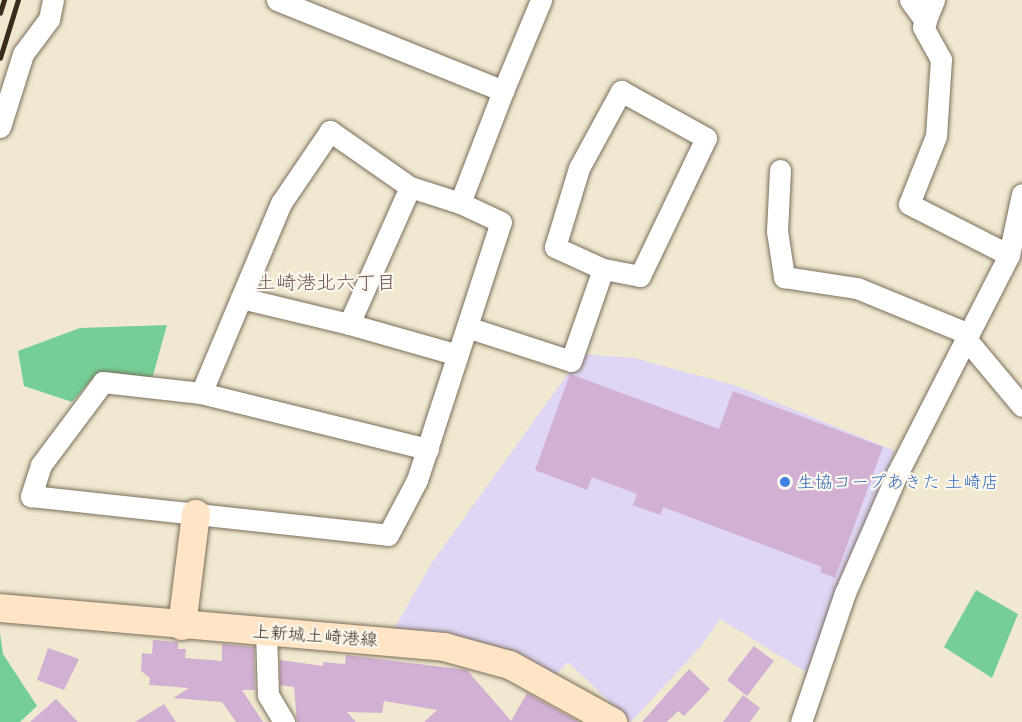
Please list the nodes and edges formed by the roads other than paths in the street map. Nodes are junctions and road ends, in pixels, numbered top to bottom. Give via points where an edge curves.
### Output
1 (53, 0) edge
2 (277, 0) edge
3 (541, 0) edge
4 (910, 0) edge
5 (934, 0) edge
6 (926, 22) junction
7 (502, 91) junction
8 (0, 127) edge
9 (780, 170) dead end
10 (410, 187) junction
11 (1021, 202) edge
12 (460, 203) junction
13 (1009, 255) junction
14 (603, 269) junction
15 (241, 298) junction
16 (349, 324) junction
17 (467, 327) junction
18 (967, 337) junction
19 (458, 355) junction
20 (201, 393) junction
21 (1022, 406) edge
22 (428, 449) junction
23 (196, 514) junction
24 (0, 608) edge
25 (182, 626) junction
26 (266, 632) junction
27 (284, 722) edge
28 (613, 722) edge
29 (801, 722) edge

1 - 8 street via 48,19 23,54
2 - 7 street
3 - 7 street
4 - 6 street
5 - 6 street
6 - 13 street via 924,27 941,59 936,136 909,204
7 - 12 street
9 - 18 street via 777,231 783,278 857,288
10 - 12 street
10 - 15 street via 330,131 281,202
10 - 16 street
11 - 13 street
12 - 17 street via 501,222
13 - 18 street
14 - 14 street via 555,247 579,168 621,91 706,138 640,276
14 - 17 street via 571,361
15 - 16 street
15 - 20 street
16 - 19 street
17 - 19 street
18 - 21 street
18 - 29 street via 897,474 844,593
19 - 22 street
20 - 22 street
20 - 23 street via 103,382 41,465 31,496
22 - 23 street via 417,480 388,535
23 - 25 main road
24 - 25 main road, 上新城土崎港線
25 - 26 main road, 上新城土崎港線
26 - 27 street via 268,695
26 - 28 main road, 上新城土崎港線 via 444,647 510,665

